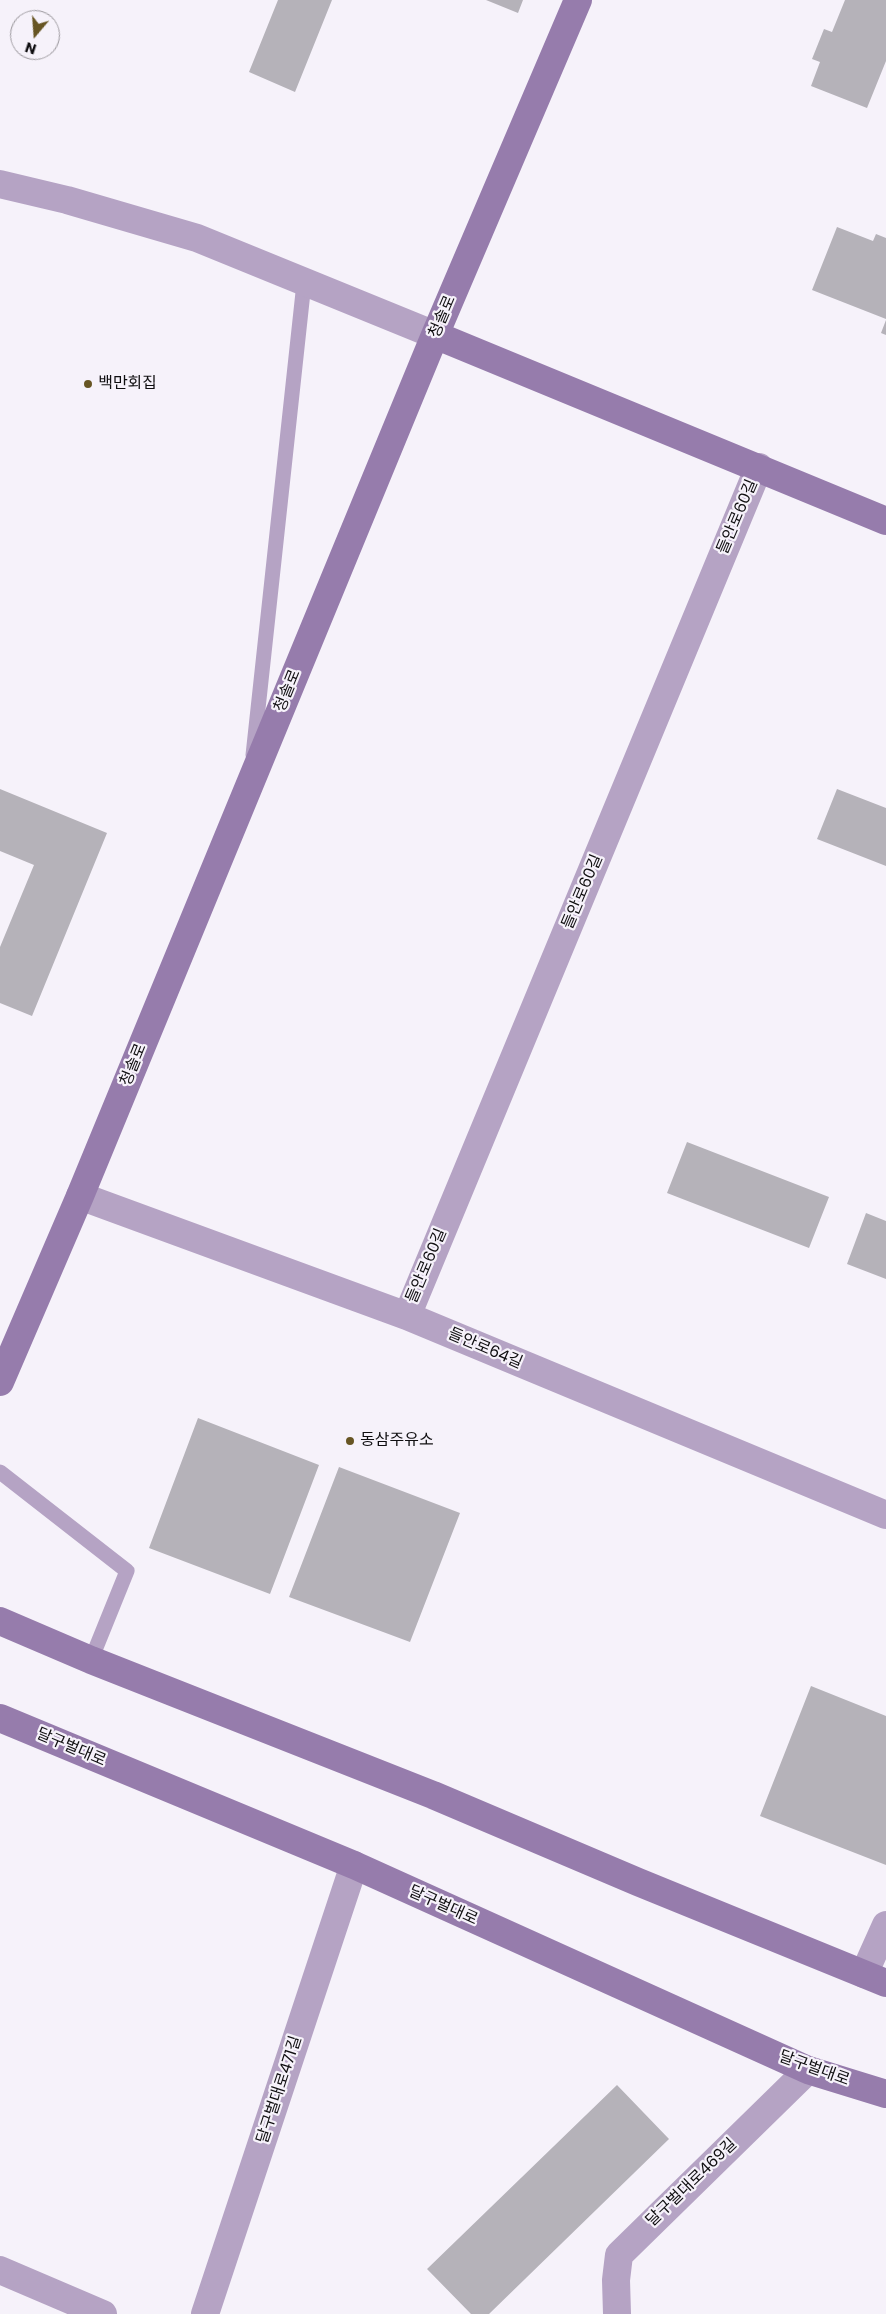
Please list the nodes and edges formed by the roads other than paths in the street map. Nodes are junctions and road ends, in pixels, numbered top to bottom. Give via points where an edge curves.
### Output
1 (578, 0) edge
2 (0, 184) edge
3 (304, 283) junction
4 (435, 335) junction
5 (759, 467) junction
6 (886, 520) edge
7 (250, 784) junction
8 (80, 1196) junction
9 (406, 1316) junction
10 (0, 1382) edge
11 (0, 1472) edge
12 (886, 1515) edge
13 (0, 1621) edge
14 (91, 1660) junction
15 (0, 1718) edge
16 (354, 1866) junction
17 (886, 1925) edge
18 (875, 1978) edge
19 (808, 2070) junction
20 (886, 2094) edge
21 (0, 2270) edge
22 (103, 2314) edge
23 (206, 2314) edge
24 (617, 2314) edge

1 - 4 street, 청솔로
2 - 3 street via 197,238
3 - 4 street
3 - 7 lane
4 - 5 street, 들안로60길
4 - 7 street, 청솔로
5 - 6 street, 들안로60길
5 - 9 street, 들안로60길
7 - 8 street, 청솔로
8 - 9 street, 들안로64길
8 - 10 street, 청솔로
9 - 12 street, 들안로64길
11 - 14 lane via 127,1571
13 - 14 street
14 - 18 street via 423,1791
15 - 16 street, 달구벌대로
16 - 19 street, 달구벌대로
16 - 23 street, 달구벌대로471길
17 - 18 street
19 - 20 street, 달구벌대로
19 - 24 street, 달구벌대로469길 via 619,2255
21 - 22 street

